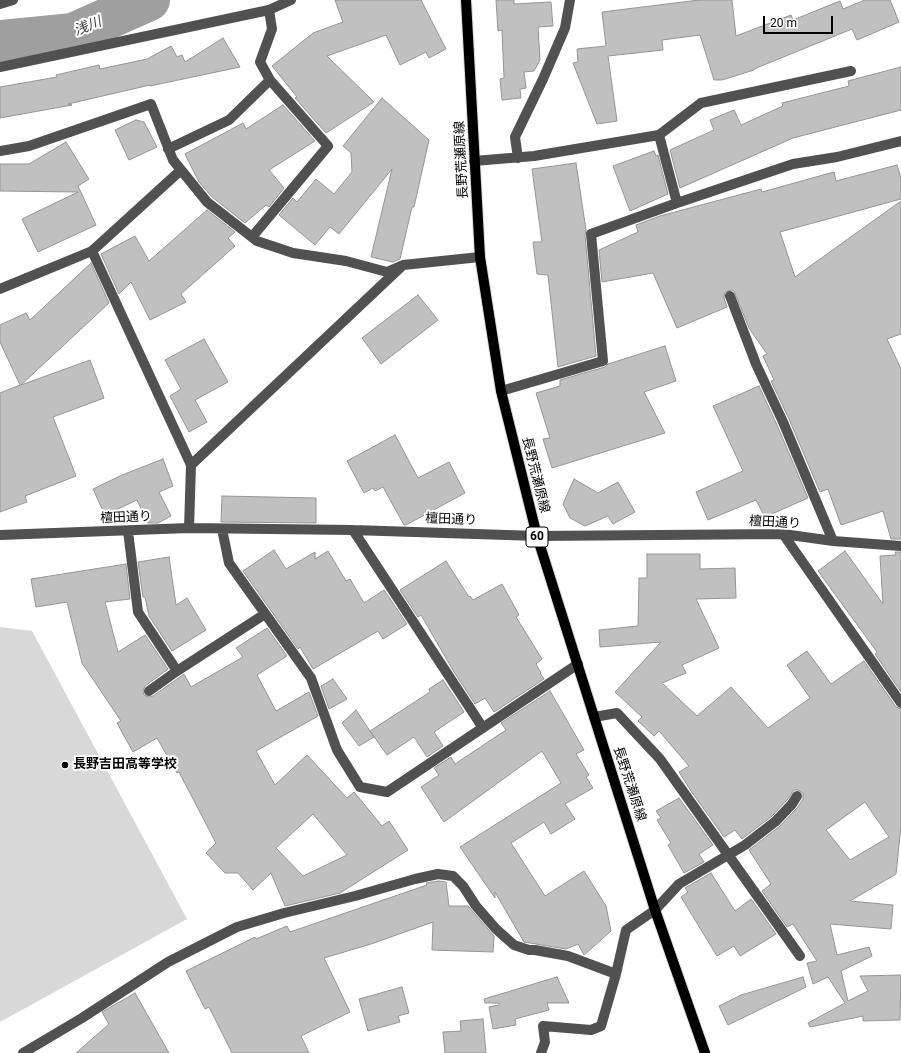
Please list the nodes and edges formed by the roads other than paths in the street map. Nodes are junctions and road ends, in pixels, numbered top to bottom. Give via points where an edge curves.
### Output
1 (13, 0) edge
2 (291, 0) edge
3 (466, 0) edge
4 (570, 0) edge
5 (0, 4) edge
6 (269, 10) junction
7 (0, 67) edge
8 (851, 71) dead end
9 (270, 80) junction
10 (659, 135) junction
11 (901, 141) edge
12 (168, 149) junction
13 (0, 151) edge
14 (518, 158) junction
15 (474, 161) junction
16 (181, 170) junction
17 (677, 203) junction
18 (252, 237) junction
19 (92, 251) junction
20 (480, 257) junction
21 (403, 266) junction
22 (0, 289) edge
23 (730, 296) dead end
24 (501, 391) junction
25 (191, 465) junction
26 (189, 528) junction
27 (222, 529) junction
28 (352, 530) junction
29 (128, 531) junction
30 (783, 534) junction
31 (0, 535) edge
32 (537, 536) junction
33 (833, 541) junction
34 (901, 546) edge
35 (265, 614) junction
36 (578, 664) junction
37 (177, 671) junction
38 (149, 691) dead end
39 (901, 703) edge
40 (594, 717) junction
41 (483, 728) junction
42 (797, 796) dead end
43 (728, 855) junction
44 (655, 910) junction
45 (800, 956) dead end
46 (616, 974) junction
47 (23, 1053) edge
48 (541, 1053) edge
49 (705, 1053) edge

1 - 5 street
2 - 6 street
3 - 15 main road, 長野荒瀬原線 / 60
4 - 14 street via 564,28 515,137
6 - 7 street
6 - 9 street via 272,29 260,62
8 - 10 street via 701,103
9 - 12 street via 230,120
9 - 18 street via 328,146
10 - 14 street
10 - 17 street
11 - 17 street via 837,157 793,164
12 - 13 street via 151,104 30,146
12 - 16 street via 172,160
14 - 15 street
15 - 20 main road, 長野荒瀬原線 / 60
16 - 18 street via 208,202
16 - 19 street
17 - 24 street via 591,234 604,361
18 - 21 street via 256,241 293,252 346,261 386,272
19 - 22 street
19 - 25 street
20 - 21 street
20 - 24 main road, 長野荒瀬原線 / 60
21 - 25 street
23 - 33 street via 756,364
24 - 32 main road, 長野荒瀬原線 / 60
25 - 26 street
26 - 27 street, 檀田通り
26 - 29 street, 檀田通り
27 - 28 street, 檀田通り
27 - 35 street via 229,563
28 - 32 street, 檀田通り
28 - 41 street
29 - 31 street, 檀田通り
29 - 37 street via 138,612
30 - 32 street, 檀田通り
30 - 33 street, 檀田通り
30 - 39 street
32 - 36 main road, 長野荒瀬原線 / 60
33 - 34 street, 檀田通り
35 - 37 street
35 - 41 street via 311,678 337,750 360,787 387,792
36 - 40 main road, 長野荒瀬原線 / 60
36 - 41 street
37 - 38 street
40 - 43 street via 618,713 660,759
40 - 44 main road, 長野荒瀬原線 / 60
42 - 43 street via 776,821
43 - 44 street via 679,884
43 - 45 street
44 - 46 street via 626,930
44 - 49 main road, 長野荒瀬原線 / 60
46 - 47 street via 568,956 514,945 496,929 453,876 438,874 237,927 168,962
46 - 48 street via 601,1026 591,1030 543,1026 545,1042

